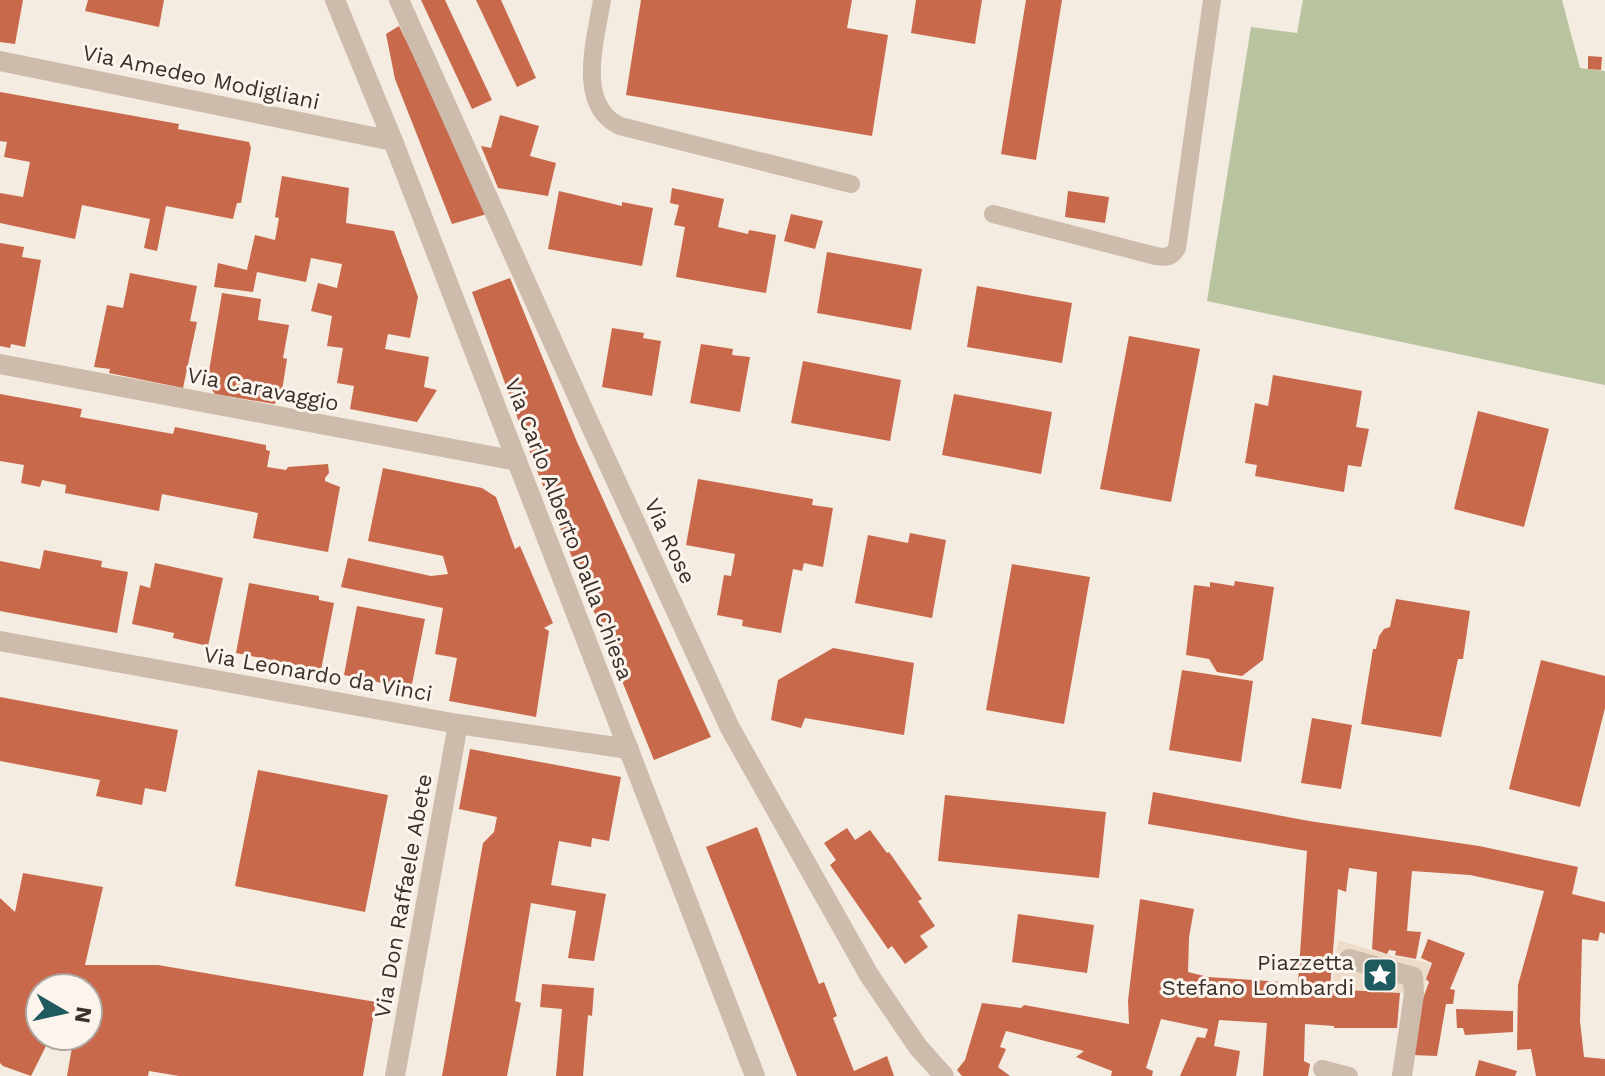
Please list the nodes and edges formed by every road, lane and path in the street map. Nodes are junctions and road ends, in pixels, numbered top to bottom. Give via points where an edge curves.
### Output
1 (335, 0) edge
2 (399, 0) edge
3 (602, 0) edge
4 (1212, 0) edge
5 (0, 61) edge
6 (393, 141) junction
7 (851, 184) dead end
8 (993, 214) dead end
9 (0, 364) edge
10 (517, 461) junction
11 (0, 641) edge
12 (458, 724) junction
13 (629, 749) junction
14 (1349, 959) dead end
15 (1322, 1069) dead end
16 (395, 1076) edge
17 (755, 1076) edge
18 (944, 1076) edge
19 (1349, 1076) edge
20 (1402, 1076) edge

1 - 6 street, Via Carlo Alberto Dalla Chiesa
2 - 18 street, Via Rose via 730,728 869,975
3 - 7 lane via 592,69 594,97 606,119
4 - 8 lane via 1174,254 1163,258
5 - 6 street, Via Amedeo Modigliani
6 - 10 street, Via Carlo Alberto Dalla Chiesa
9 - 10 street, Via Caravaggio
10 - 13 street, Via Carlo Alberto Dalla Chiesa
11 - 12 street, Via Leonardo da Vinci
12 - 13 street, Via Leonardo da Vinci
12 - 16 street, Via Don Raffaele Abete
13 - 17 street, Via Carlo Alberto Dalla Chiesa
14 - 20 street via 1413,976
15 - 19 lane

